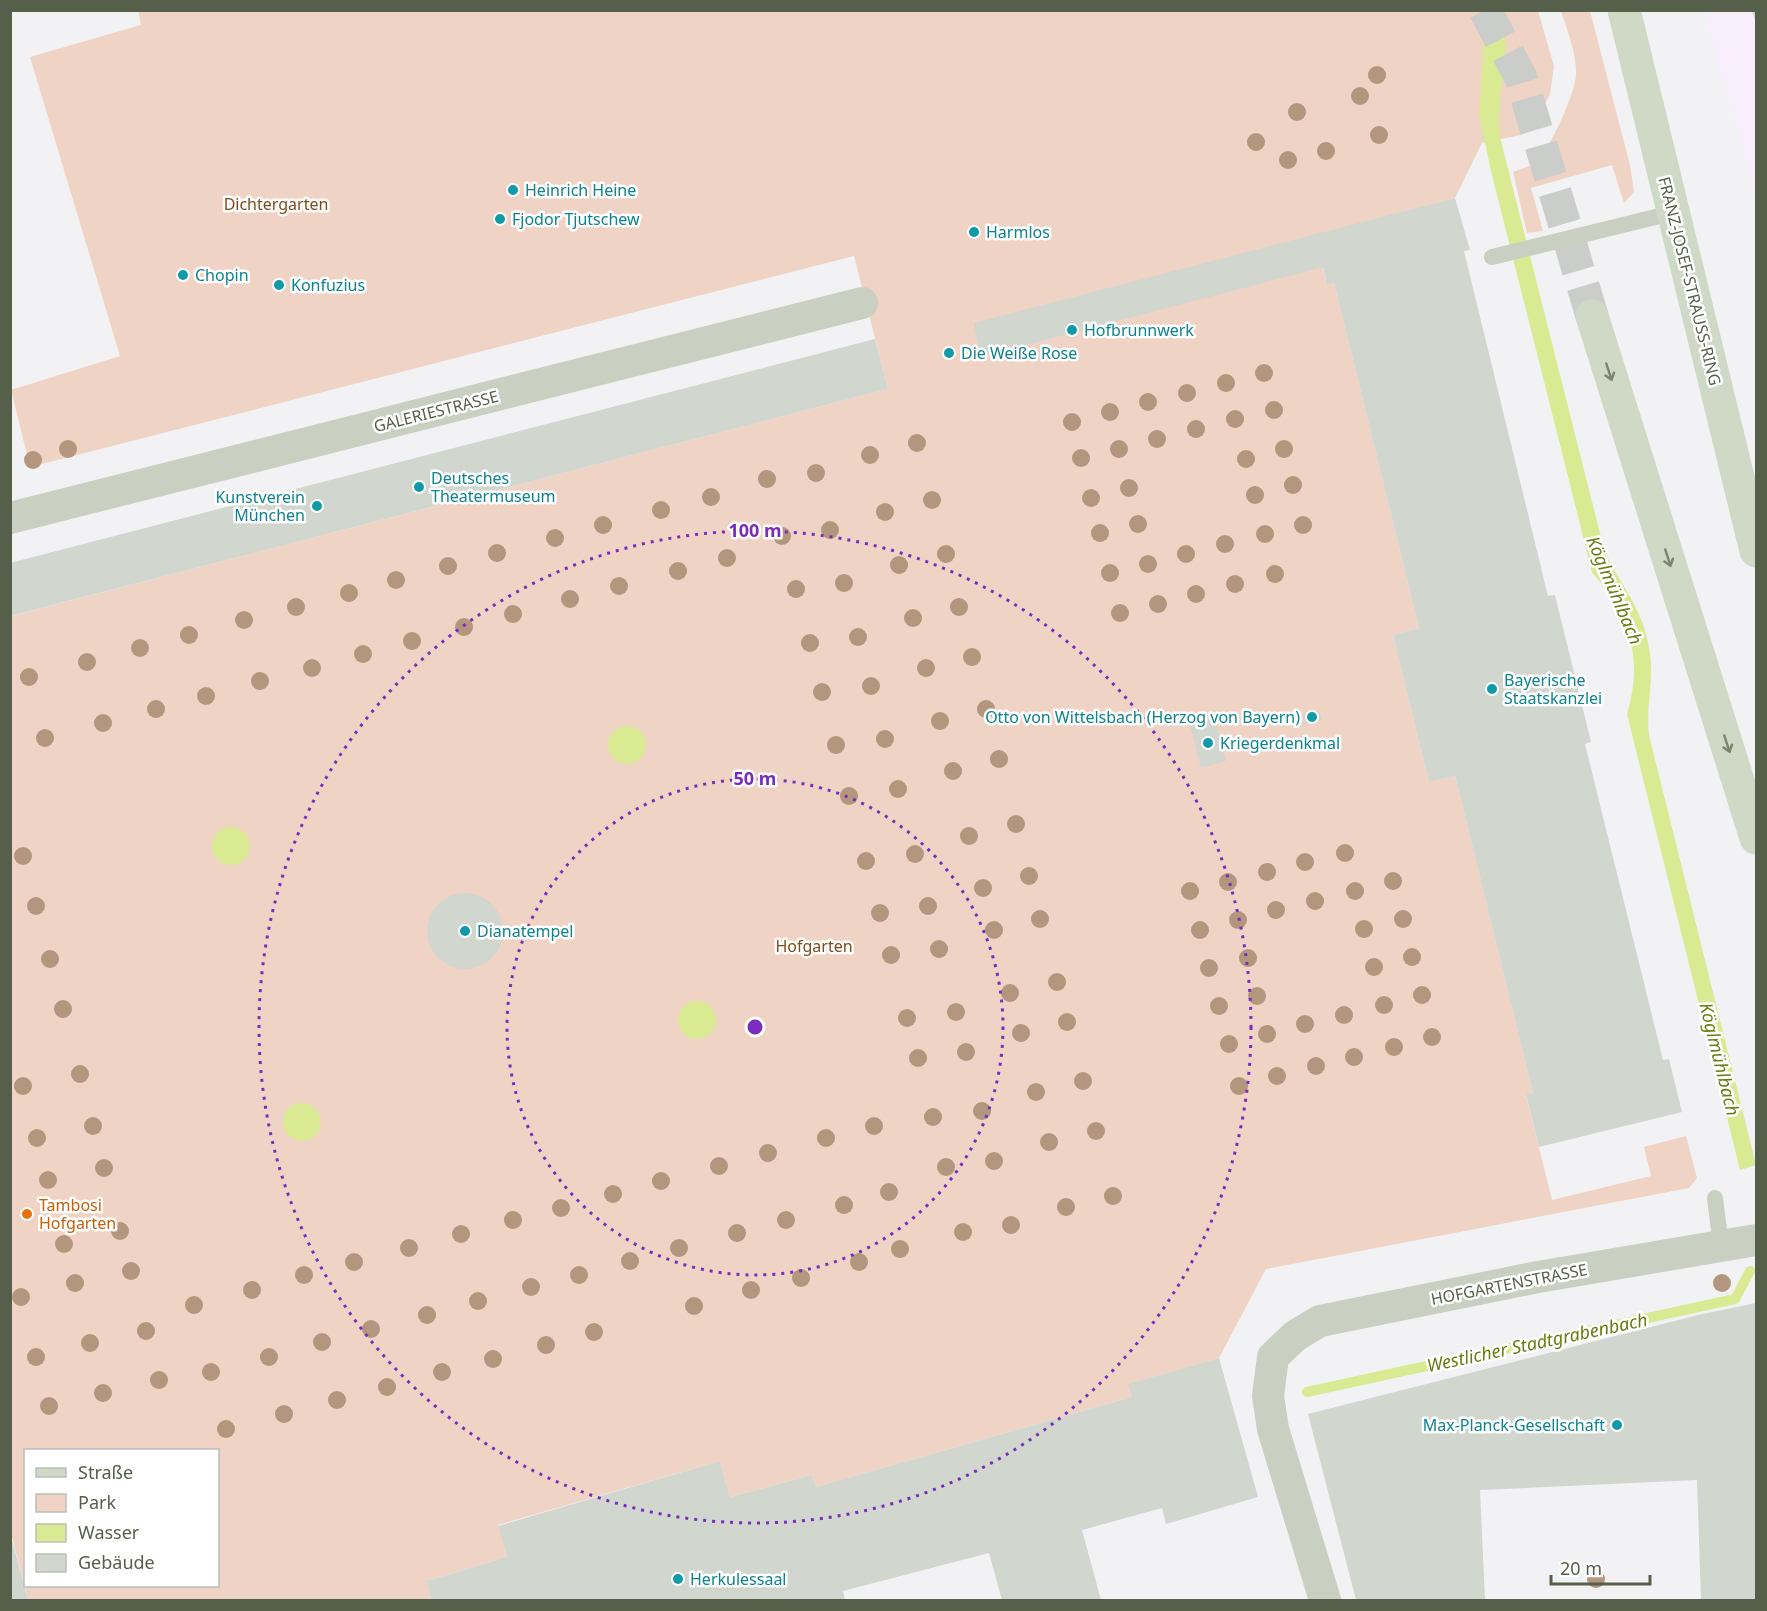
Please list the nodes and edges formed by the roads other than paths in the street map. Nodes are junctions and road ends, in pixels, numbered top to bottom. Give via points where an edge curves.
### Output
1 (1624, 10) edge
2 (1672, 213) junction
3 (1497, 256) dead end
4 (861, 303) dead end
5 (1592, 316) tunnel mouth
6 (10, 518) edge
7 (1756, 552) edge
8 (1756, 838) edge
9 (1715, 1198) dead end
10 (1756, 1240) edge
11 (1721, 1246) junction
12 (1325, 1600) edge

1 - 2 main road, FRANZ-JOSEF-STRAUSS-RING
2 - 3 lane
2 - 7 main road, FRANZ-JOSEF-STRAUSS-RING
4 - 6 street, GALERIESTRASSE
5 -> 8 main road
9 - 11 lane
10 - 11 street, HOFGARTENSTRASSE
11 - 12 street, HOFGARTENSTRASSE via 1320,1321 1295,1336 1273,1357 1268,1396 1273,1429

